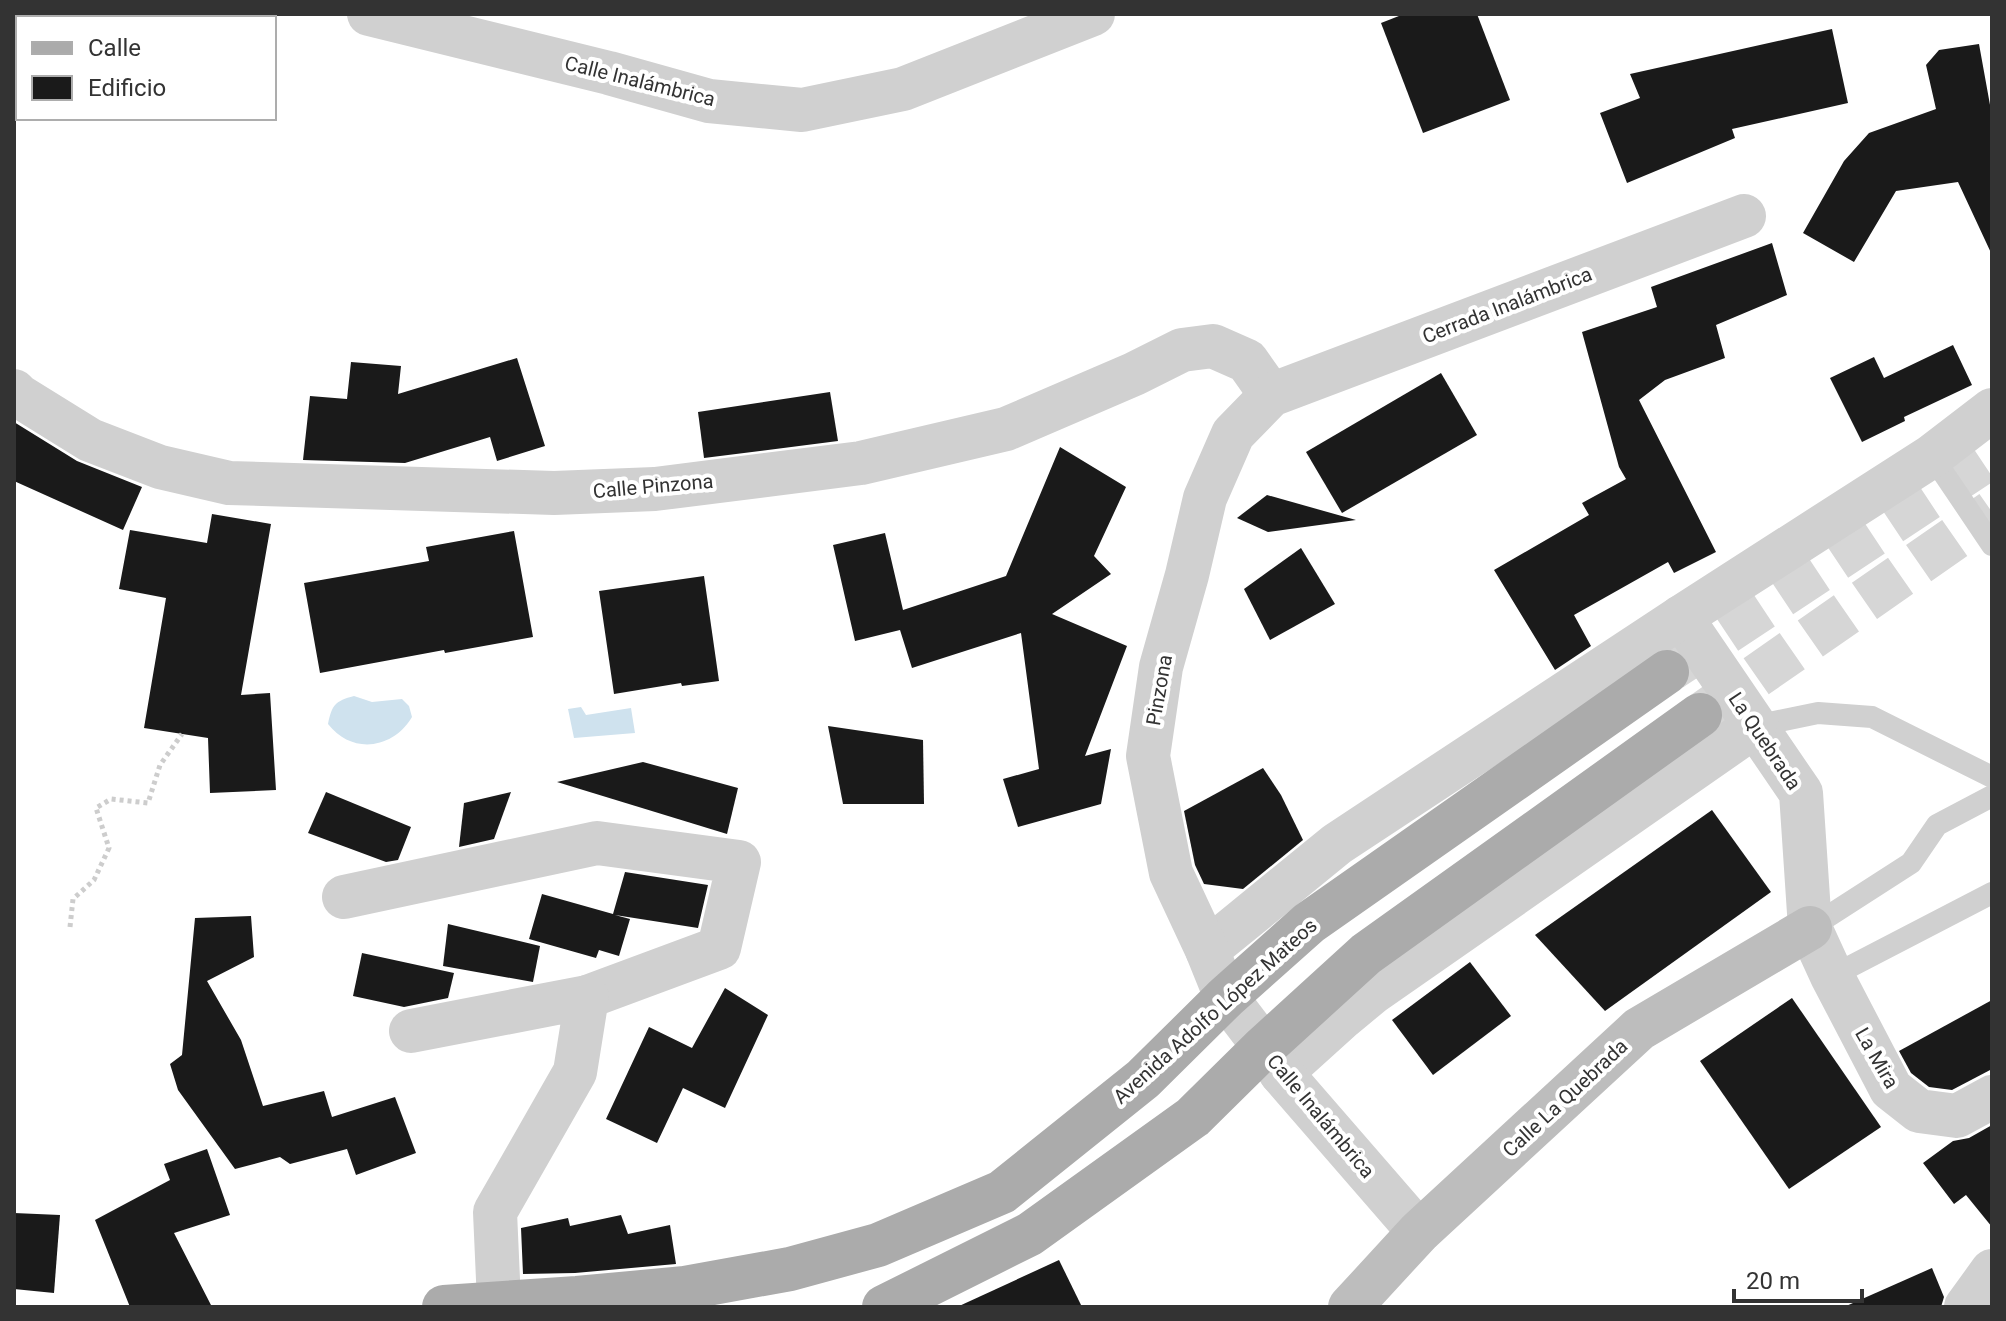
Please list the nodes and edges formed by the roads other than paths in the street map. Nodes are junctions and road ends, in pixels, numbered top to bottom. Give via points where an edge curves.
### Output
1 (369, 14) edge
2 (1093, 14) edge
3 (1744, 216) dead end
4 (14, 391) edge
5 (1271, 395) junction
6 (1992, 410) edge
7 (1932, 456) junction
8 (1992, 545) edge
9 (1681, 617) junction
10 (1667, 672) tunnel mouth
11 (1700, 715) tunnel mouth
12 (1755, 726) junction
13 (1992, 777) edge
14 (1992, 796) edge
15 (1992, 893) edge
16 (344, 897) dead end
17 (1810, 928) junction
18 (1207, 950) junction
19 (1832, 976) junction
20 (587, 997) junction
21 (1226, 997) junction
22 (411, 1031) dead end
23 (1273, 1060) junction
24 (1992, 1097) edge
25 (1419, 1232) junction
26 (1992, 1271) edge
27 (499, 1302) junction
28 (444, 1307) edge
29 (884, 1307) edge
30 (1350, 1307) edge
31 (1966, 1307) edge

1 - 2 street, Calle Inalámbrica via 709,101 802,110 903,89
3 - 5 street, Cerrada Inalámbrica
4 - 5 street, Calle Pinzona via 90,440 160,467 229,483 554,493 655,489 861,463 1006,429 1182,350 1213,346 1247,361
5 - 18 street, Pinzona via 1233,434 1205,498 1161,667 1148,756 1171,873
6 - 7 street
7 - 8 lane
7 - 9 street
9 - 12 street, La Quebrada
9 - 18 street via 1337,844
10 - 21 main road, Avenida Adolfo López Mateos via 1309,923
11 - 23 main road via 1366,954
12 - 13 lane via 1818,713 1872,717
12 - 17 street, La Quebrada via 1801,793
12 - 23 street via 1343,1017
14 - 17 lane via 1937,825 1911,863
15 - 19 lane
16 - 20 street via 597,843 739,862 719,948
17 - 19 street, La Mira
17 - 25 street, Calle La Quebrada via 1639,1029
18 - 21 street, Pinzona
19 - 24 street, La Mira via 1891,1089 1919,1111 1957,1116
20 - 22 street
20 - 27 street via 575,1072 495,1212
21 - 23 street, Calle Inalámbrica
21 - 27 main road, Avenida Adolfo López Mateos via 1143,1079 1002,1192 878,1245 790,1269 685,1288
23 - 25 street, Calle Inalámbrica
23 - 29 main road via 1030,1234
25 - 30 street, Calle La Quebrada
26 - 31 street
27 - 28 main road, Avenida Adolfo López Mateos

